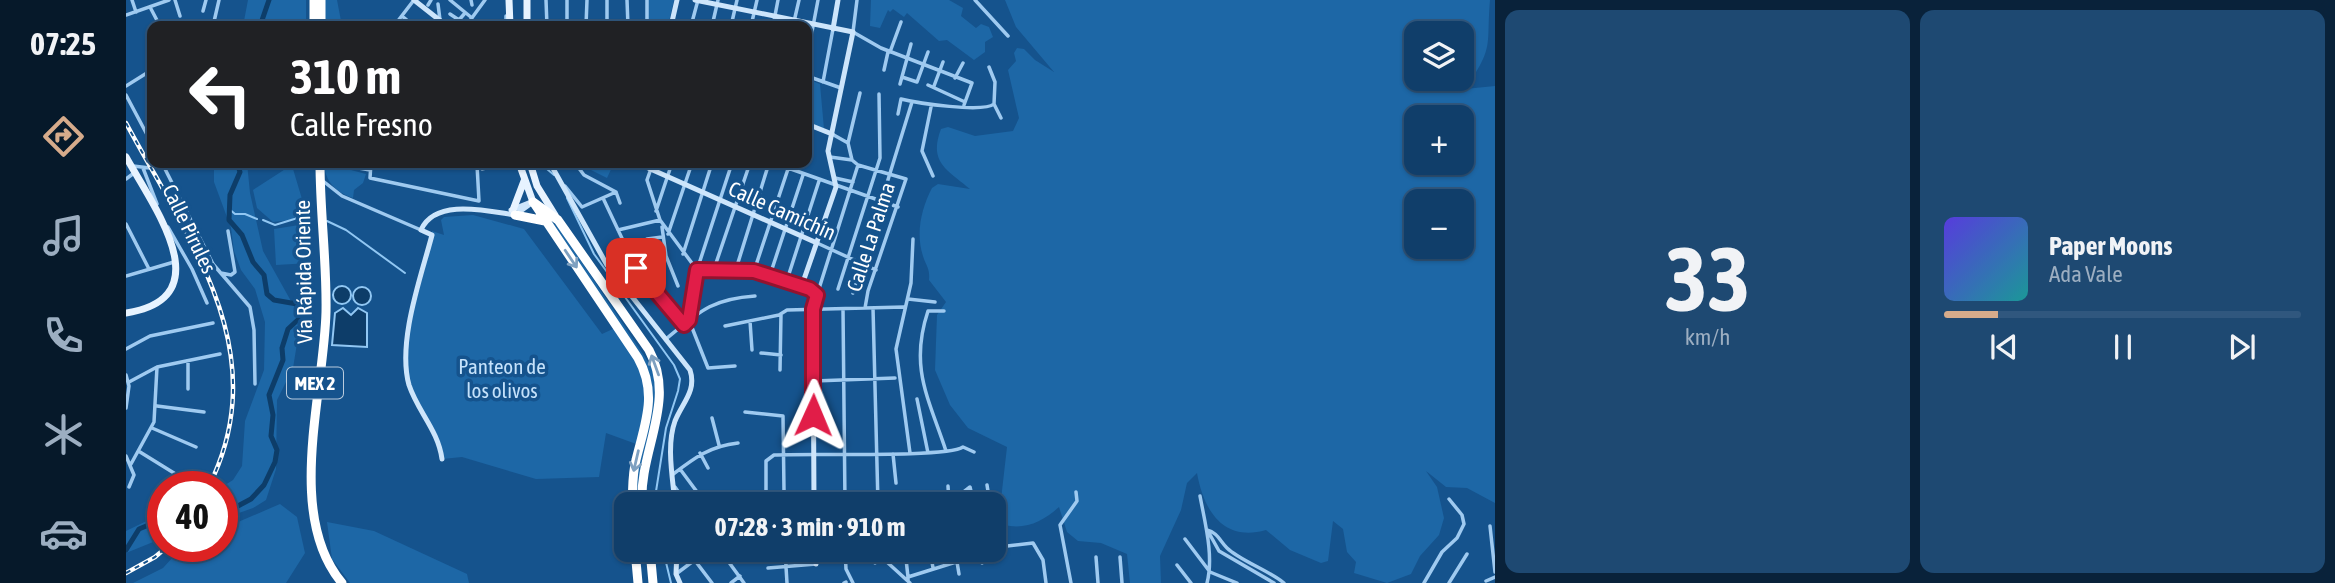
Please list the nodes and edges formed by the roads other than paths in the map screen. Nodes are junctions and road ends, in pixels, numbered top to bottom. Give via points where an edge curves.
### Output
1 (132, 0) edge
2 (169, 0) edge
3 (175, 0) edge
4 (206, 0) edge
5 (219, 0) edge
6 (314, 0) edge
7 (321, 0) edge
8 (414, 0) edge
9 (431, 0) edge
10 (450, 0) edge
11 (485, 0) edge
12 (508, 0) edge
13 (527, 0) edge
14 (547, 0) edge
15 (567, 0) edge
16 (587, 0) edge
17 (607, 0) edge
18 (628, 0) edge
19 (647, 0) edge
20 (677, 0) edge
21 (697, 0) edge
22 (737, 0) edge
23 (757, 0) edge
24 (778, 0) edge
25 (799, 0) edge
26 (818, 0) edge
27 (838, 0) edge
28 (857, 0) edge
29 (975, 0) edge
30 (163, 1) edge
31 (717, 3) edge
32 (438, 4) dead end
33 (428, 5) dead end
34 (150, 7) junction
35 (734, 9) junction
36 (203, 11) dead end
37 (136, 12) junction
38 (465, 13) junction
39 (754, 13) junction
40 (450, 14) dead end
41 (126, 15) edge
42 (402, 15) junction
43 (180, 16) dead end
44 (472, 18) junction
45 (775, 18) junction
46 (440, 20) joint
47 (157, 21) edge
48 (214, 21) edge
49 (314, 21) edge
50 (321, 21) edge
51 (398, 21) edge
52 (409, 21) edge
53 (470, 21) edge
54 (508, 21) edge
55 (527, 21) edge
56 (547, 21) edge
57 (567, 21) edge
58 (586, 21) edge
59 (607, 21) edge
60 (628, 21) edge
61 (647, 21) edge
62 (672, 21) edge
63 (692, 21) edge
64 (713, 21) edge
65 (732, 21) edge
66 (752, 21) edge
67 (774, 21) edge
68 (786, 21) edge
69 (794, 21) edge
70 (901, 22) dead end
71 (814, 25) junction
72 (833, 29) junction
73 (853, 32) junction
74 (812, 34) edge
75 (1008, 36) dead end
76 (911, 44) dead end
77 (889, 52) junction
78 (928, 52) dead end
79 (908, 58) junction
80 (943, 62) dead end
81 (962, 63) dead end
82 (923, 64) junction
83 (989, 67) dead end
84 (884, 71) dead end
85 (940, 72) junction
86 (147, 73) edge
87 (902, 77) junction
88 (812, 78) edge
89 (955, 78) junction
90 (822, 82) junction
91 (900, 85) dead end
92 (928, 85) dead end
93 (126, 86) edge
94 (934, 87) junction
95 (841, 88) junction
96 (860, 93) dead end
97 (879, 94) dead end
98 (126, 95) edge
99 (912, 102) junction
100 (965, 104) junction
101 (994, 104) junction
102 (931, 107) junction
103 (898, 114) dead end
104 (1001, 118) dead end
105 (812, 126) edge
106 (147, 133) edge
107 (832, 134) junction
108 (848, 143) junction
109 (829, 156) junction
110 (126, 157) edge
111 (852, 160) junction
112 (858, 165) junction
113 (147, 166) edge
114 (143, 168) junction
115 (165, 168) edge
116 (315, 168) edge
117 (320, 168) edge
118 (359, 168) edge
119 (477, 168) edge
120 (520, 168) edge
121 (531, 168) edge
122 (553, 168) edge
123 (579, 168) edge
124 (651, 168) edge
125 (655, 168) edge
126 (671, 168) edge
127 (690, 168) edge
128 (710, 168) edge
129 (730, 168) edge
130 (748, 168) edge
131 (770, 168) edge
132 (786, 168) edge
133 (133, 169) junction
134 (789, 169) junction
135 (876, 169) junction
136 (370, 170) joint
137 (891, 173) junction
138 (803, 175) junction
139 (933, 176) dead end
140 (668, 177) junction
141 (320, 178) junction
142 (523, 178) junction
143 (832, 178) junction
144 (126, 179) edge
145 (819, 181) junction
146 (535, 183) junction
147 (853, 183) junction
148 (685, 185) junction
149 (564, 186) junction
150 (836, 187) junction
151 (616, 192) junction
152 (851, 192) junction
153 (703, 193) junction
154 (866, 197) junction
155 (603, 198) junction
156 (720, 201) junction
157 (533, 202) junction
158 (882, 202) junction
159 (620, 203) dead end
160 (898, 207) junction
161 (735, 208) junction
162 (656, 211) junction
163 (511, 213) junction
164 (752, 215) junction
165 (162, 220) junction
166 (558, 220) junction
167 (545, 221) junction
168 (661, 222) junction
169 (126, 224) edge
170 (771, 224) junction
171 (786, 229) junction
172 (421, 230) junction
173 (618, 230) junction
174 (228, 231) dead end
175 (668, 234) junction
176 (802, 236) junction
177 (663, 237) junction
178 (647, 239) dead end
179 (913, 239) dead end
180 (817, 243) junction
181 (832, 250) junction
182 (683, 254) junction
183 (666, 256) junction
184 (847, 258) junction
185 (651, 260) dead end
186 (176, 261) junction
187 (607, 265) junction
188 (860, 265) junction
189 (714, 269) junction
190 (736, 269) junction
191 (149, 270) junction
192 (697, 270) junction
193 (876, 270) junction
194 (754, 271) junction
195 (219, 273) junction
196 (770, 275) junction
197 (126, 276) edge
198 (787, 280) junction
199 (649, 282) junction
200 (802, 285) junction
201 (678, 286) dead end
202 (838, 289) dead end
203 (853, 293) dead end
204 (817, 295) junction
205 (755, 296) dead end
206 (908, 299) junction
207 (935, 302) dead end
208 (207, 303) dead end
209 (895, 307) junction
210 (904, 307) junction
211 (866, 308) junction
212 (873, 308) junction
213 (813, 309) junction
214 (843, 309) junction
215 (944, 311) dead end
216 (126, 313) edge
217 (902, 313) junction
218 (781, 314) junction
219 (689, 320) junction
220 (750, 320) junction
221 (213, 323) dead end
222 (684, 325) junction
223 (724, 326) dead end
224 (664, 341) junction
225 (126, 349) edge
226 (752, 350) dead end
227 (761, 352) dead end
228 (220, 354) dead end
229 (781, 355) junction
230 (188, 361) junction
231 (735, 366) dead end
232 (157, 367) junction
233 (780, 370) dead end
234 (126, 375) edge
235 (895, 378) dead end
236 (845, 380) junction
237 (874, 380) junction
238 (129, 382) junction
239 (814, 382) junction
240 (255, 384) dead end
241 (188, 388) dead end
242 (917, 398) dead end
243 (157, 406) junction
244 (126, 408) edge
245 (745, 411) dead end
246 (204, 412) dead end
247 (712, 418) dead end
248 (152, 428) junction
249 (738, 443) dead end
250 (719, 445) junction
251 (197, 447) dead end
252 (140, 452) junction
253 (945, 452) junction
254 (974, 452) dead end
255 (701, 453) junction
256 (813, 453) junction
257 (844, 453) junction
258 (875, 453) junction
259 (893, 453) junction
260 (910, 453) junction
261 (928, 453) junction
262 (784, 454) junction
263 (126, 456) edge
264 (442, 459) dead end
265 (131, 464) junction
266 (708, 468) dead end
267 (680, 469) junction
268 (171, 471) edge
269 (672, 475) junction
270 (896, 483) dead end
271 (673, 485) junction
272 (987, 485) dead end
273 (947, 486) dead end
274 (130, 487) dead end
275 (784, 491) dead end
276 (633, 492) edge
277 (642, 492) edge
278 (674, 492) edge
279 (678, 492) edge
280 (697, 492) edge
281 (766, 492) edge
282 (814, 492) edge
283 (845, 492) edge
284 (877, 492) edge
285 (948, 492) edge
286 (988, 492) edge
287 (1076, 492) dead end
288 (1200, 496) dead end
289 (1449, 499) dead end
290 (1490, 526) dead end
291 (1207, 531) junction
292 (1185, 539) dead end
293 (1006, 546) edge
294 (1467, 554) dead end
295 (1096, 557) dead end
296 (1120, 557) dead end
297 (636, 562) edge
298 (649, 562) edge
299 (676, 562) edge
300 (691, 562) edge
301 (697, 562) edge
302 (729, 562) edge
303 (785, 562) edge
304 (847, 562) edge
305 (888, 562) edge
306 (907, 562) edge
307 (932, 562) edge
308 (956, 562) joint
309 (816, 564) edge
310 (1177, 565) dead end
311 (785, 566) junction
312 (768, 568) dead end
313 (933, 569) junction
314 (1210, 572) junction
315 (676, 574) junction
316 (959, 574) dead end
317 (1495, 574) edge
318 (740, 576) junction
319 (1276, 577) junction
320 (909, 580) edge
321 (846, 581) edge
322 (1486, 581) dead end
323 (339, 583) edge
324 (638, 583) edge
325 (650, 583) edge
326 (680, 583) edge
327 (712, 583) edge
328 (731, 583) edge
329 (744, 583) edge
330 (787, 583) edge
331 (853, 583) edge
332 (1046, 583) edge
333 (1071, 583) edge
334 (1098, 583) edge
335 (1122, 583) edge
336 (1191, 583) edge
337 (1207, 583) edge
338 (1237, 583) edge
339 (1274, 583) edge
340 (1284, 583) edge
341 (1424, 583) edge
342 (1449, 583) edge

1 - 37 street
2 - 30 street
3 - 43 street
4 - 36 street
5 - 48 street
6 - 49 highway
7 - 50 highway
8 - 42 street
8 - 46 street
9 - 33 street
10 - 38 street
11 - 44 street
12 - 54 main road
13 - 55 main road
14 - 56 street
15 - 57 street
16 - 58 street
17 - 59 street
18 - 60 street
19 - 61 street
20 - 62 street
21 - 31 street
21 - 63 street
22 - 35 street
23 - 39 street
24 - 45 street
25 - 69 street
26 - 71 street
27 - 72 street
28 - 73 street
29 - 75 street
30 - 34 street
31 - 35 street
31 - 64 street
32 - 46 street
34 - 37 street
34 - 47 street
35 - 39 street
35 - 65 street
37 - 41 street
38 - 40 street via 458,20
38 - 44 street
39 - 45 street
39 - 66 street
42 - 51 street
42 - 52 street
44 - 53 street
45 - 67 street
45 - 68 street
70 - 77 street
71 - 72 street
71 - 74 street
72 - 73 street
72 - 90 street
73 - 77 street
73 - 95 street
76 - 79 street
77 - 79 street
77 - 84 street
78 - 82 street
79 - 82 street
79 - 87 street
80 - 85 street
81 - 89 street
82 - 85 street
82 - 87 street via 917,82
83 - 101 street via 995,82
85 - 89 street
85 - 94 street
86 - 93 street
87 - 91 street
88 - 90 street
89 - 100 street via 972,83
90 - 95 street
92 - 94 street
94 - 100 street
95 - 107 street
96 - 108 street
97 - 135 street via 880,159
98 - 106 street
99 - 102 street
99 - 103 street via 901,99
99 - 137 street
100 - 101 street via 985,109
100 - 102 street
101 - 104 street
102 - 139 street via 922,151
105 - 107 street
107 - 108 street
107 - 109 street
108 - 111 street
109 - 111 street
109 - 143 street
110 - 133 main road
111 - 112 street
112 - 135 street
112 - 147 street
113 - 114 street
114 - 133 street
114 - 165 street, Calle Pirules
115 - 195 street
116 - 323 highway, MEX 2 via 320,312 309,518 317,553
117 - 141 highway, Vía Rápida Oriente / MEX 2
118 - 136 street
119 - 136 street via 479,201 370,178
120 - 142 main road
121 - 146 main road
122 - 149 street
123 - 151 street
124 - 162 street via 647,180
125 - 140 street, Calle Camichín
126 - 140 street
127 - 148 street
128 - 153 street
129 - 156 street
130 - 161 street
131 - 164 street
132 - 134 street
133 - 144 street
133 - 165 main road
134 - 138 street
134 - 170 street
135 - 137 street
135 - 154 street
137 - 158 street
137 - 160 street, Calle La Palma via 905,177
138 - 145 street
138 - 171 street
140 - 148 street, Calle Camichín
140 - 162 street
141 - 172 street via 342,196
141 - 323 highway, Vía Rápida Oriente / MEX 2 via 326,312 313,517 321,551
142 - 146 main road
142 - 157 main road
142 - 163 main road
143 - 147 street
143 - 150 street
145 - 150 street
145 - 176 street
146 - 157 main road
146 - 166 main road
147 - 152 street
148 - 153 street, Calle Camichín
148 - 175 street
149 - 155 street via 582,207
149 - 187 street
150 - 152 street
150 - 180 street
151 - 155 street
151 - 159 street
152 - 154 street
152 - 181 street
153 - 156 street, Calle Camichín
153 - 182 street
154 - 158 street
154 - 184 street
155 - 173 street
156 - 161 street, Calle Camichín
156 - 192 street
157 - 163 street
157 - 166 highway
157 - 167 highway
158 - 160 street
158 - 188 street
160 - 193 street, Calle La Palma
161 - 164 street, Calle Camichín
161 - 189 street
162 - 168 street
163 - 167 highway
163 - 172 street via 462,209 438,213 429,217
164 - 170 street, Calle Camichín
164 - 190 street
165 - 186 main road
165 - 208 street, Calle Pirules
277 -> 166 highway via 660,401 658,370 649,350
167 -> 276 highway via 649,380 650,409
168 - 173 street
168 - 175 street
168 - 177 street
169 - 191 street
170 - 171 street, Calle Camichín
170 - 194 street
171 - 176 street, Calle Camichín
171 - 196 street
172 - 264 street via 432,234 409,330 409,383 434,430
173 - 199 street via 636,268
174 - 195 street via 235,272
175 - 182 street
176 - 180 street, Calle Camichín
176 - 198 street
177 - 178 street
177 - 183 street
179 - 206 street
180 - 181 street, Calle Camichín
180 - 200 street
181 - 184 street, Calle Camichín
181 - 204 street
182 - 192 street
183 - 185 street
183 - 201 street
184 - 188 street, Calle Camichín
184 - 202 street
186 - 191 street
186 - 216 main road via 173,284 164,300
187 - 199 street
187 - 224 street
188 - 193 street, Calle Camichín
188 - 203 street
189 - 190 street
189 - 192 street
190 - 194 street
191 - 197 street
192 - 219 street
193 - 211 street, Calle La Palma
194 - 196 street
195 - 240 street via 250,307
196 - 198 street
198 - 200 street
199 - 222 street
200 - 204 street
204 - 213 street
205 - 219 street via 726,298
206 - 207 street
206 - 210 street
209 - 210 street
209 - 212 street
209 - 217 street
210 - 217 street
211 - 212 street
211 - 214 street
212 - 237 street
213 - 214 street
213 - 218 street
213 - 239 street
214 - 236 street
215 - 253 street via 928,311 919,352 925,395
217 - 260 street via 896,349
218 - 220 street
218 - 229 street
219 - 222 street
219 - 231 street via 708,368
220 - 223 street
220 - 226 street
221 - 225 street via 150,336
222 - 224 street
224 - 269 street via 688,368 692,381 674,423
227 - 229 street
228 - 230 street
229 - 233 street
230 - 232 street
230 - 241 street
232 - 238 street
232 - 243 street
234 - 238 street
235 - 237 street
236 - 237 street
236 - 239 street
236 - 257 street
237 - 258 street
238 - 244 street
239 - 256 street
242 - 261 street
243 - 246 street
243 - 248 street
245 - 262 street via 783,416
247 - 250 street
248 - 251 street
248 - 252 street
249 - 250 street
250 - 255 street
252 - 265 street
252 - 268 street
253 - 254 street via 963,447
253 - 261 street
255 - 266 street
255 - 267 street
256 - 257 street
256 - 262 street
256 - 282 street
257 - 258 street
257 - 283 street
258 - 259 street
258 - 284 street
259 - 260 street
259 - 270 street
260 - 261 street
262 - 275 street
262 - 281 street via 766,461
263 - 265 street
265 - 274 street
267 - 269 street
267 - 280 street
269 - 271 street
271 - 278 street
271 - 279 street
272 - 286 street
273 - 285 street
287 - 333 street via 1077,501 1060,525
288 - 291 street
289 - 341 street via 1464,524
290 - 317 street
291 - 314 street
291 - 319 street via 1228,550
291 - 339 street via 1219,551
292 - 314 street
293 - 332 street via 1033,543 1043,560
294 - 342 street
295 - 334 street
296 - 335 street
297 - 324 highway
298 - 325 highway
299 - 315 street
300 - 315 street
301 - 327 street
302 - 318 street
303 - 311 street
304 - 321 street
305 - 320 street
306 - 320 street
307 - 313 street
308 - 313 street
308 - 316 street
309 - 311 street
310 - 336 street
311 - 312 street
311 - 330 street
313 - 320 street
314 - 337 street
314 - 338 street
315 - 326 street
317 - 322 street
318 - 328 street
318 - 329 street
319 - 339 street
319 - 340 street
321 - 331 street

